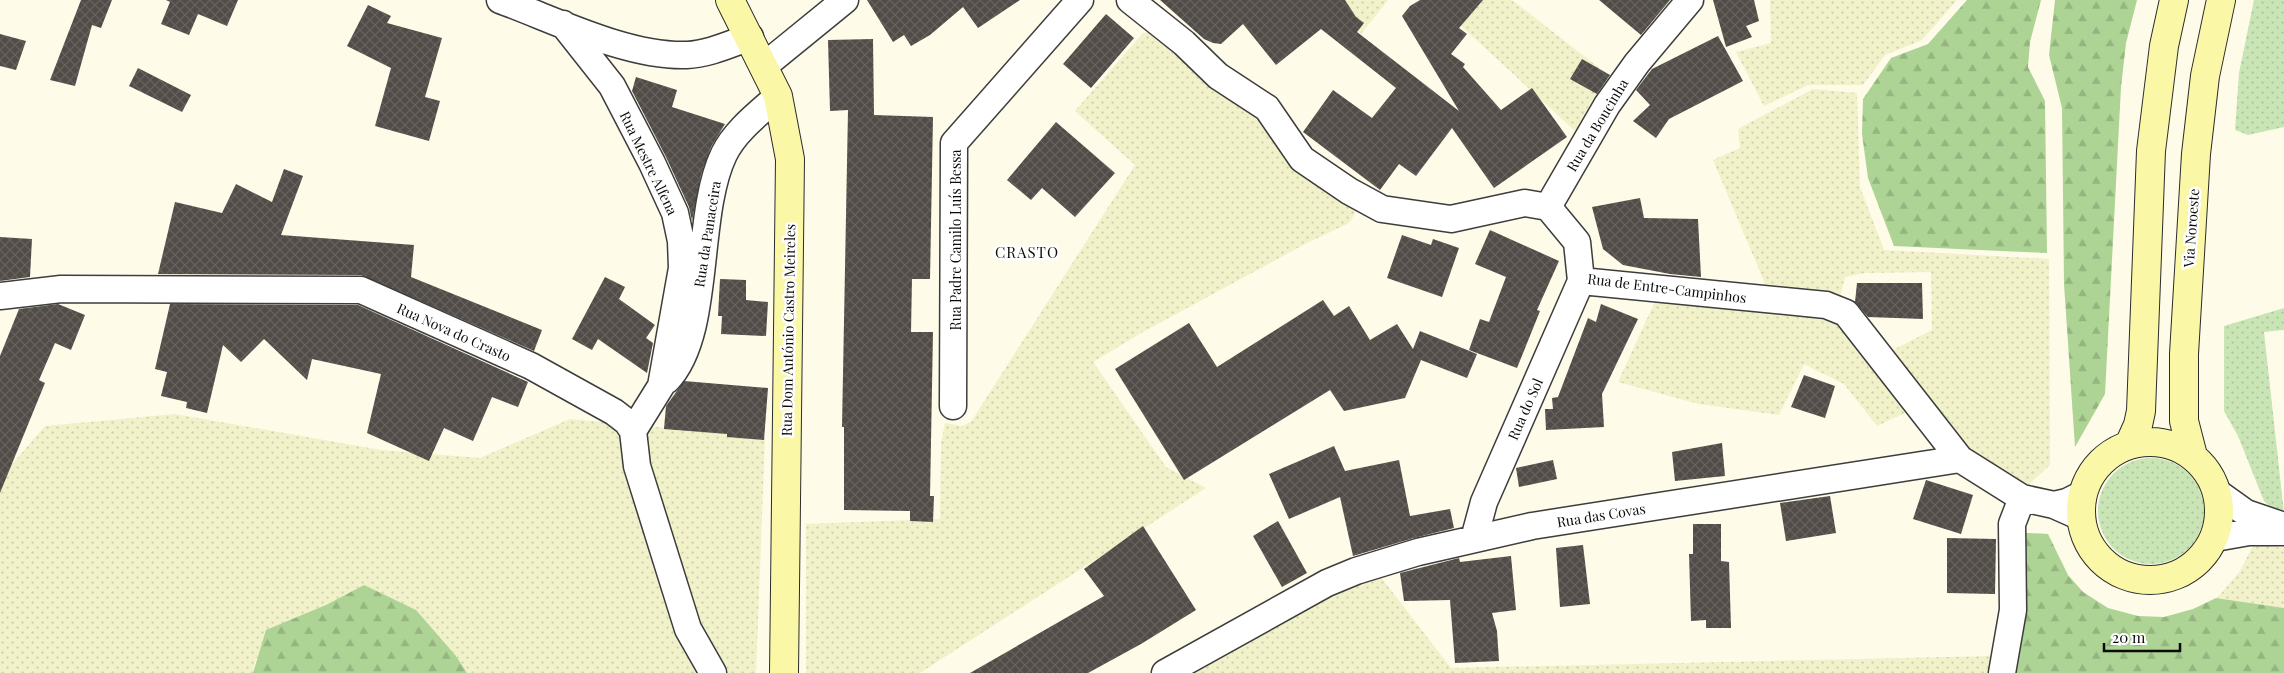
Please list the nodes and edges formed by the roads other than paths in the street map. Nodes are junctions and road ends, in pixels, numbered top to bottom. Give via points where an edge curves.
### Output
1 (500, 0) edge
2 (730, 0) edge
3 (845, 0) edge
4 (1080, 0) edge
5 (1130, 0) edge
6 (1690, 0) edge
7 (2174, 0) edge
8 (2220, 0) edge
9 (550, 14) edge
10 (750, 37) junction
11 (764, 66) junction
12 (778, 96) junction
13 (1548, 207) junction
14 (1582, 280) junction
15 (0, 296) edge
16 (661, 386) junction
17 (954, 406) dead end
18 (633, 431) junction
19 (2129, 445) junction
20 (2194, 456) junction
21 (1960, 459) junction
22 (2218, 493) junction
23 (2022, 498) junction
24 (2082, 506) junction
25 (2284, 526) edge
26 (2284, 532) edge
27 (2215, 538) junction
28 (1474, 539) junction
29 (713, 673) edge
30 (784, 673) edge
31 (1165, 673) edge
32 (2002, 673) edge

1 - 9 street
2 - 10 main road, Rua Dom António Castro Meireles
3 - 11 street
4 - 17 street, Rua Padre Camilo Luís Bessa via 954,143
5 - 13 street via 1184,43 1218,76 1267,108 1302,159 1382,209 1451,219 1525,202
6 - 13 street, Rua da Boucinha via 1637,62 1607,105
7 - 19 main road via 2164,46 2151,151 2141,411
8 - 20 main road, Via Noroeste via 2205,76 2196,154 2184,354 2184,421
9 - 10 street via 593,36 638,48 686,55
9 - 16 street, Rua Mestre Alfena via 612,86 676,213 682,268
10 - 11 main road, Rua Dom António Castro Meireles
11 - 12 main road, Rua Dom António Castro Meireles
12 - 16 street, Rua da Panaceira via 733,139 724,154 711,196 693,323 684,356
12 - 30 main road, Rua Dom António Castro Meireles via 790,159
13 - 14 street, Rua de Entre-Campinhos via 1577,242
14 - 21 street, Rua de Entre-Campinhos via 1826,305 1846,313
14 - 28 street, Rua do Sol via 1484,502
15 - 18 street, Rua Nova do Crasto via 60,289 361,290 530,366 614,412
16 - 18 street, Rua Mestre Alfena
18 - 29 street via 637,466 688,629
19 - 20 main road via 2152,441 2174,446
19 - 24 main road via 2108,456 2092,472
20 - 22 main road via 2209,473
21 - 23 street
21 - 28 street, Rua das Covas via 1532,526
22 - 25 street via 2246,513
22 - 27 main road via 2220,516
23 - 24 street via 2054,506
23 - 32 street via 2012,524 2013,610
24 - 27 main road via 2087,540 2100,560 2119,574 2142,580 2165,579 2186,571 2203,556
26 - 27 street via 2249,532
28 - 31 street, Rua das Covas via 1409,555 1327,583

